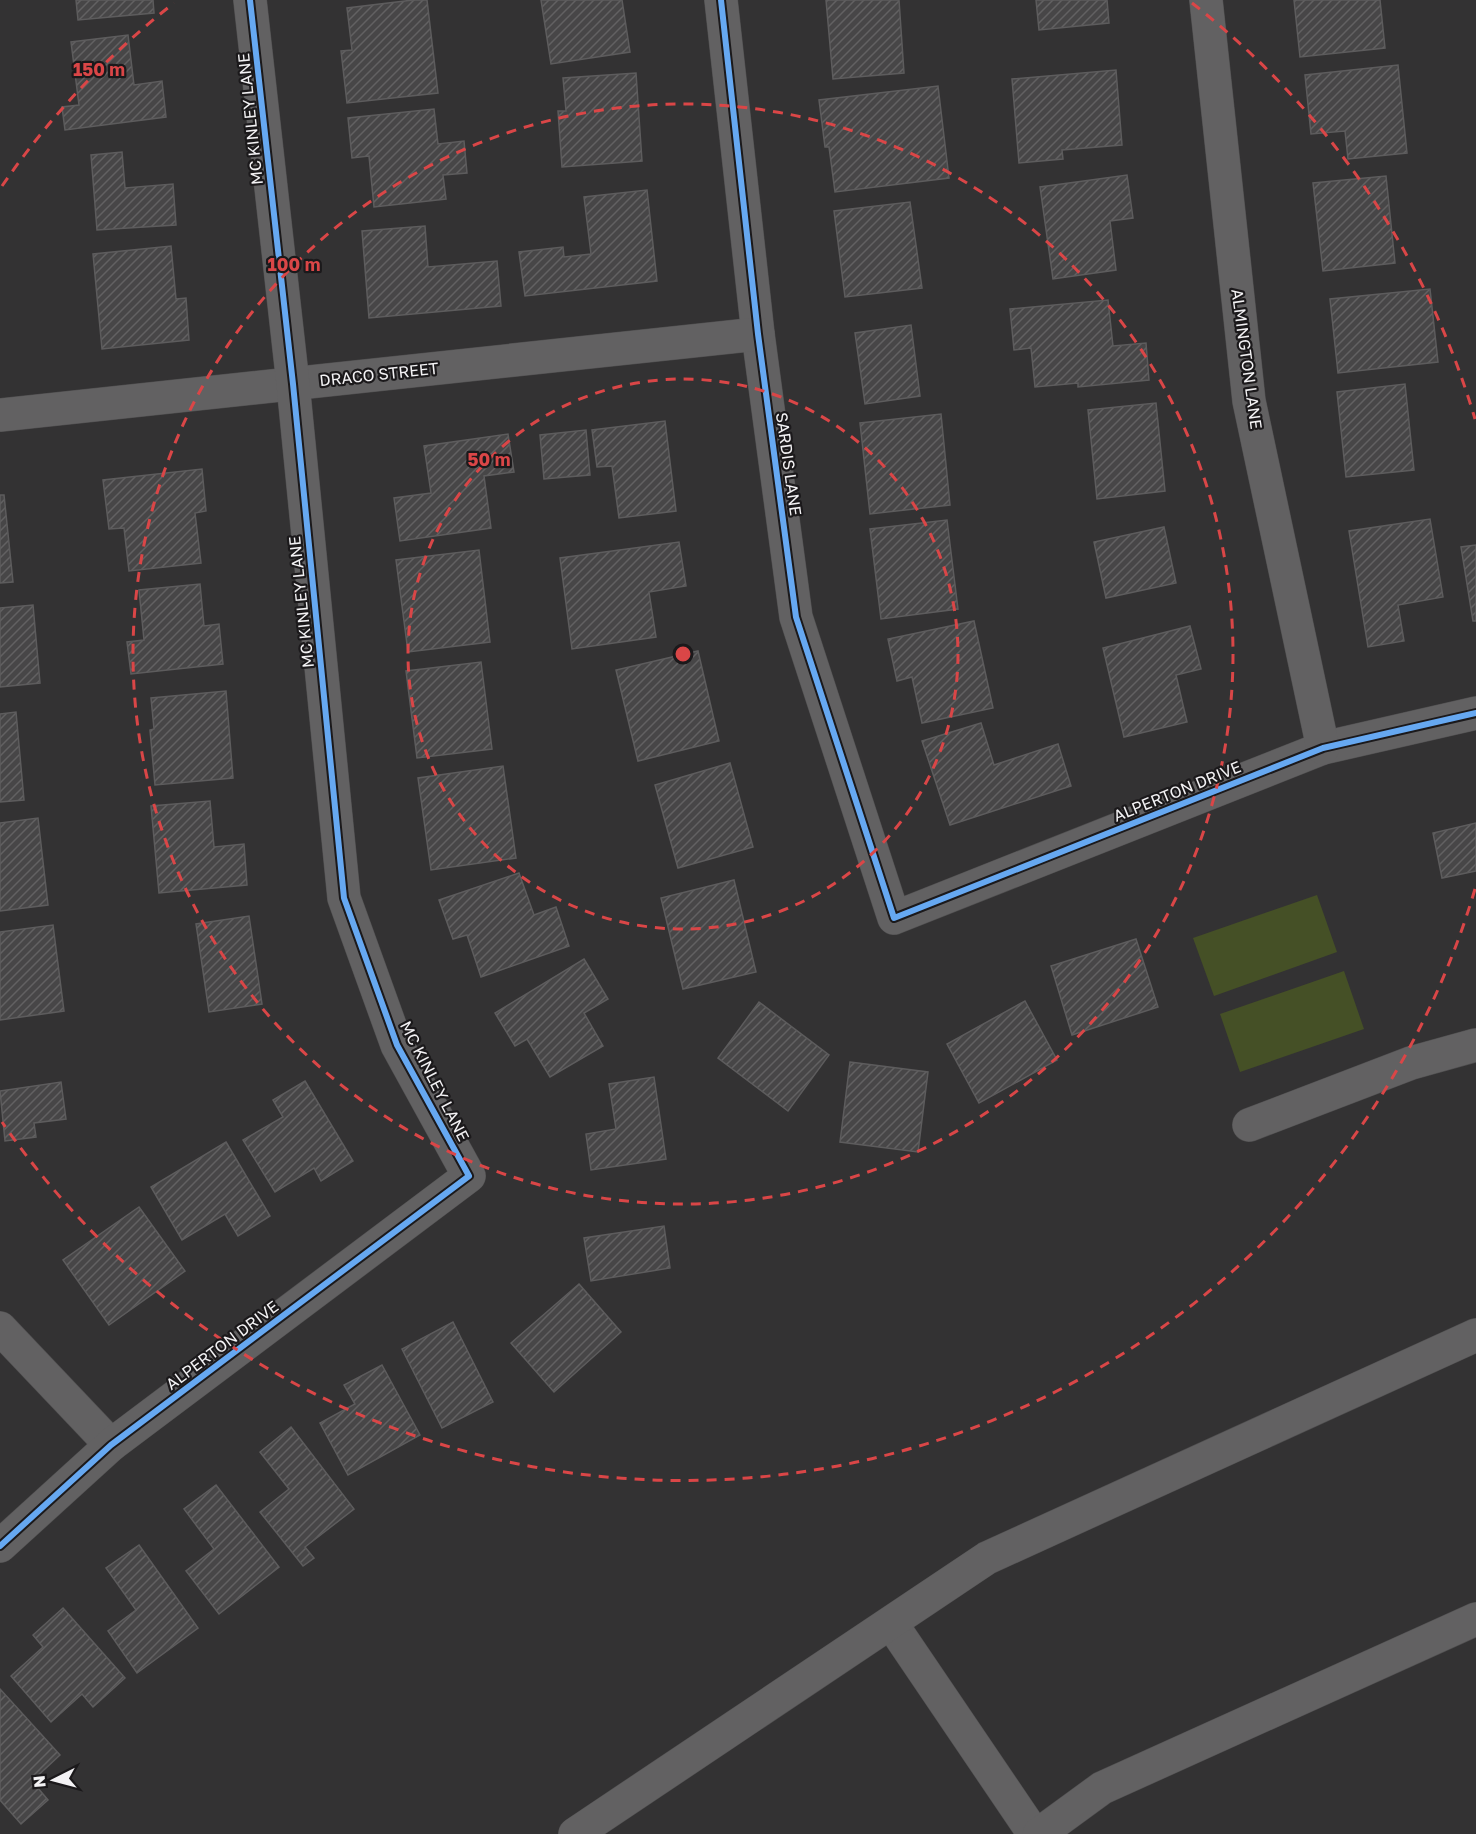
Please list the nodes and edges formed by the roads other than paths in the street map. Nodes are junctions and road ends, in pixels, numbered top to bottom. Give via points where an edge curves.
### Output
1 (250, 0) edge
2 (721, 0) edge
3 (1206, 0) edge
4 (758, 334) junction
5 (293, 384) junction
6 (0, 415) edge
7 (1476, 713) edge
8 (1323, 748) junction
9 (894, 918) joint
10 (1476, 1046) edge
11 (1249, 1125) dead end
12 (469, 1176) joint
13 (0, 1329) edge
14 (1476, 1335) edge
15 (111, 1445) junction
16 (0, 1546) edge
17 (1476, 1619) edge
18 (891, 1623) junction
19 (575, 1834) edge
20 (1034, 1834) edge
21 (1039, 1834) edge

1 - 5 street, MC KINLEY LANE
2 - 4 street, SARDIS LANE
3 - 8 street, ALMINGTON LANE via 1249,401
4 - 5 street, DRACO STREET
4 - 9 street, SARDIS LANE via 796,617
5 - 6 street, DRACO STREET
5 - 12 street, MC KINLEY LANE via 344,898 397,1045
7 - 8 street, ALPERTON DRIVE
8 - 9 street, ALPERTON DRIVE
10 - 11 street via 1412,1063
12 - 15 street, ALPERTON DRIVE
13 - 15 street
14 - 18 street via 987,1558
15 - 16 street, ALPERTON DRIVE
17 - 21 street via 1102,1788
18 - 19 street
18 - 20 street

